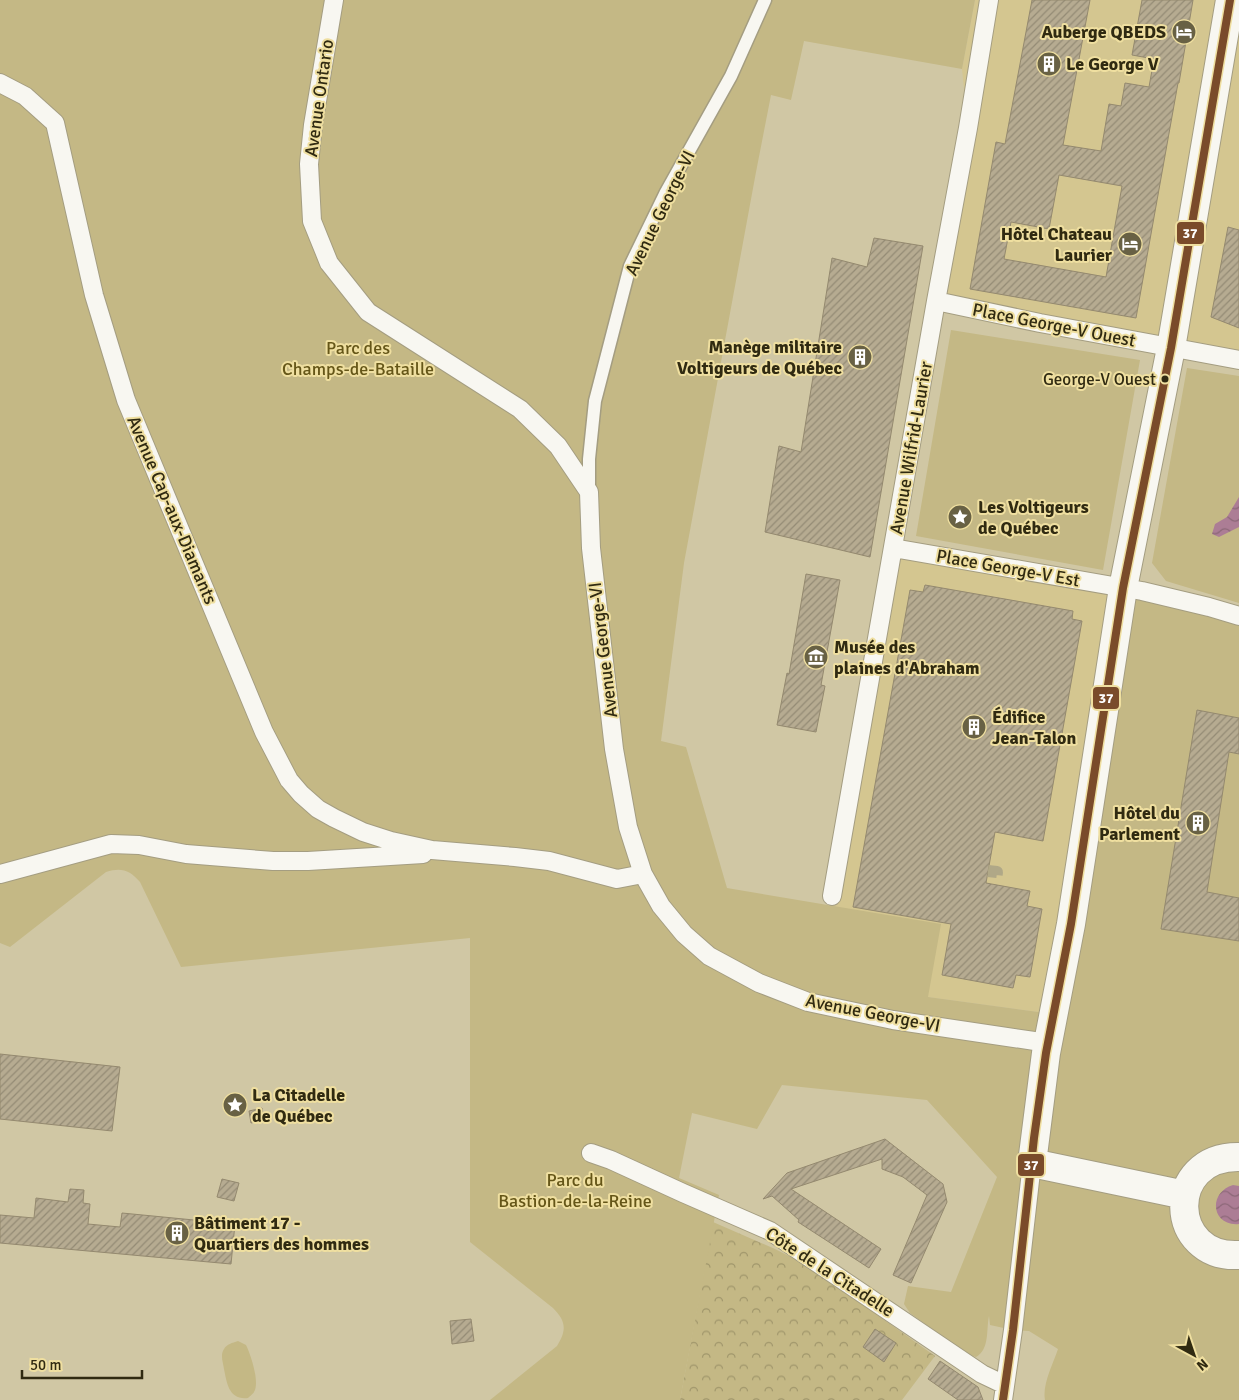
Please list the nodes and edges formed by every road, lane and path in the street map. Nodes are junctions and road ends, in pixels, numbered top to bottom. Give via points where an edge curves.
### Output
1 (334, 0) edge
2 (765, 0) edge
3 (989, 0) edge
4 (1230, 0) edge
5 (0, 82) edge
6 (936, 301) junction
7 (1171, 348) junction
8 (1239, 360) edge
9 (589, 492) junction
10 (893, 548) junction
11 (1123, 588) junction
12 (1239, 616) edge
13 (448, 853) junction
14 (0, 874) edge
15 (643, 874) junction
16 (832, 896) dead end
17 (1048, 1043) junction
18 (591, 1153) dead end
19 (1239, 1157) edge
20 (1032, 1163) junction
21 (1185, 1195) junction
22 (1239, 1255) edge
23 (1004, 1393) edge

1 - 9 street, Avenue Ontario via 314,116 310,164 312,221 329,263 368,312 520,409 558,446
2 - 9 street, Avenue George-VI via 731,76 665,194 630,266 595,401
3 - 6 street, Avenue Wilfrid-Laurier
4 - 7 main road
5 - 13 street, Avenue Cap-aux-Diamants via 25,96 55,123 94,296 126,400 264,732 289,780 318,809 363,832 391,842
6 - 7 street, Place George-V Ouest
6 - 10 street, Avenue Wilfrid-Laurier
7 - 8 street, Place George-V Ouest
7 - 11 main road
9 - 15 street, Avenue George-VI via 591,548 614,749 628,827
10 - 11 street, Place George-V Est
10 - 16 street, Avenue Wilfrid-Laurier
11 - 12 street, Place George-V Est
11 - 17 main road via 1072,914
13 - 14 street, Avenue Cap-aux-Diamants via 273,861 111,844
13 - 15 street, Avenue Cap-aux-Diamants via 549,861 617,879
15 - 17 street, Avenue George-VI via 661,906 684,934 709,956 759,983 808,1002 884,1018
17 - 20 main road
18 - 23 street, Côte de la Citadelle via 770,1231 982,1374
19 - 21 main road via 1227,1156 1200,1169 1190,1181
20 - 21 main road
20 - 23 street
21 - 22 main road via 1184,1212 1189,1229 1200,1242 1220,1254

